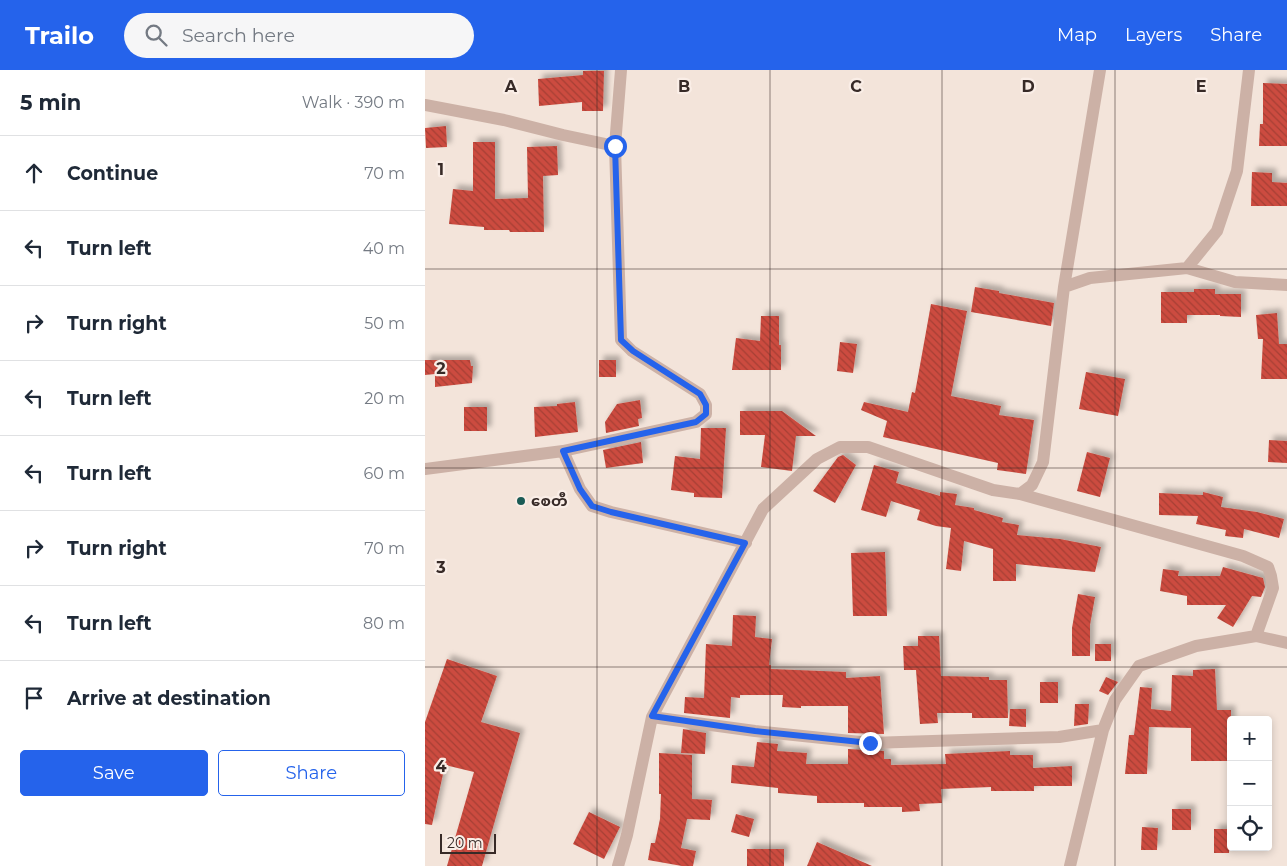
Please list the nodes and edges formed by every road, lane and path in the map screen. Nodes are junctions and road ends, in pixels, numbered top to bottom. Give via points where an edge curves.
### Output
1 (621, 70) edge
2 (1100, 70) edge
3 (1249, 70) edge
4 (425, 105) edge
5 (615, 146) junction
6 (1187, 268) junction
7 (1287, 285) edge
8 (1064, 287) junction
9 (563, 451) junction
10 (425, 468) edge
11 (1020, 494) junction
12 (745, 543) junction
13 (1256, 636) junction
14 (1287, 643) edge
15 (652, 716) junction
16 (1103, 730) junction
17 (617, 866) edge
18 (1070, 866) edge

1 - 5 street
2 - 8 street
3 - 6 street via 1237,171 1217,231
4 - 5 street
5 - 9 street via 621,340 700,394 706,405 706,414 696,422
6 - 7 street via 1235,282
6 - 8 street via 1090,278
8 - 11 street via 1043,462 1032,485
9 - 10 street
9 - 12 street via 580,489 592,506
11 - 12 street via 993,490 867,447 841,447 817,459 763,509
11 - 13 street via 1243,556 1268,567 1273,588
12 - 15 street
13 - 14 street
13 - 16 street via 1196,646 1139,666 1115,700
15 - 16 street via 870,743 1059,737
15 - 17 street via 627,835
16 - 18 street

